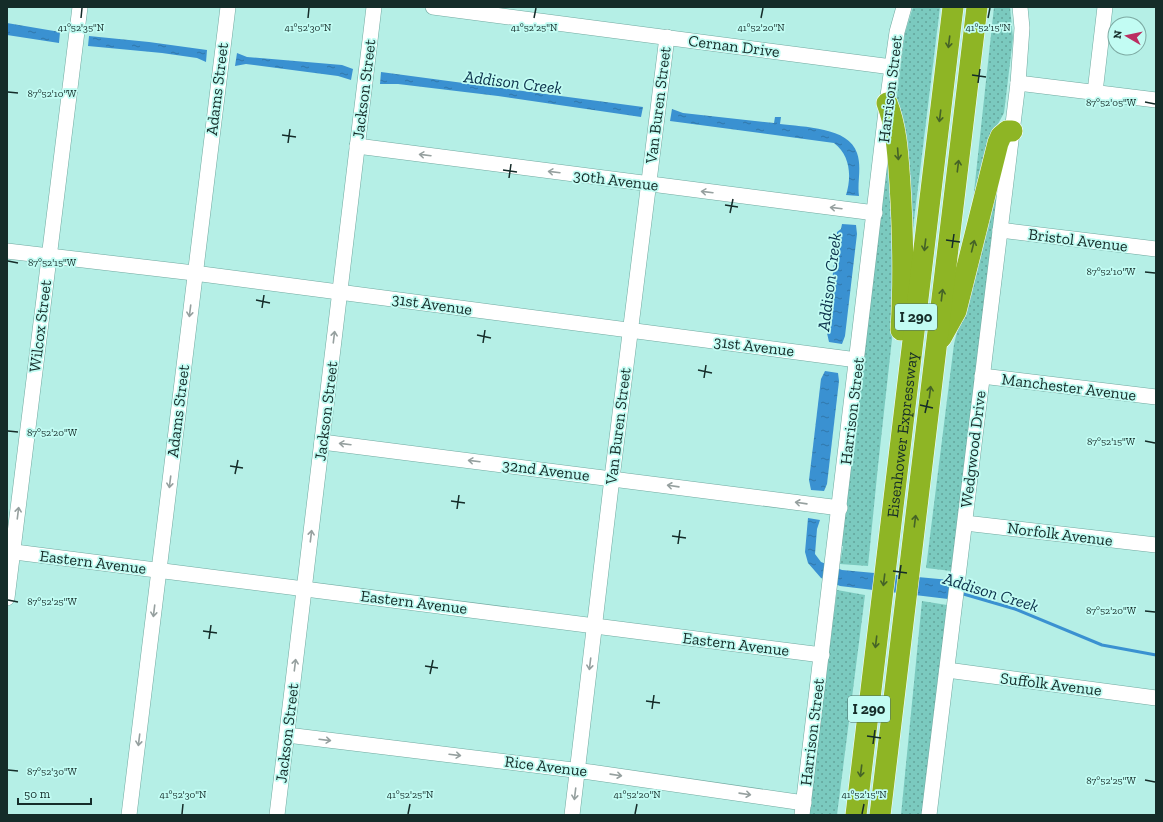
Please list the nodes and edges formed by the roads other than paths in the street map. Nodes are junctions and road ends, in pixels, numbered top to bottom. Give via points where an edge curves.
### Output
1 (80, 7) edge
2 (228, 7) edge
3 (374, 7) edge
4 (433, 7) edge
5 (904, 7) edge
6 (954, 7) edge
7 (977, 7) edge
8 (1020, 7) edge
9 (1105, 7) edge
10 (667, 37) junction
11 (892, 67) junction
12 (1018, 83) junction
13 (1095, 92) junction
14 (1156, 100) edge
15 (887, 103) junction
16 (1012, 131) junction
17 (358, 146) junction
18 (648, 185) junction
19 (875, 212) junction
20 (1000, 230) junction
21 (1156, 249) edge
22 (7, 252) edge
23 (49, 257) junction
24 (194, 273) junction
25 (340, 292) junction
26 (630, 330) junction
27 (936, 347) junction
28 (858, 360) junction
29 (982, 376) junction
30 (1156, 397) edge
31 (904, 413) junction
32 (322, 442) junction
33 (612, 478) junction
34 (840, 508) junction
35 (965, 523) junction
36 (1156, 545) edge
37 (10, 552) edge
38 (159, 570) junction
39 (304, 588) junction
40 (7, 598) edge
41 (595, 626) junction
42 (822, 655) junction
43 (898, 665) junction
44 (947, 670) junction
45 (1156, 698) edge
46 (287, 735) junction
47 (577, 770) junction
48 (803, 809) edge
49 (129, 815) edge
50 (277, 815) edge
51 (572, 815) edge
52 (856, 815) edge
53 (880, 815) edge
54 (893, 815) edge
55 (929, 815) edge

1 - 23 street, Wilcox Street
2 - 24 street, Adams Street
3 - 17 street, Jackson Street
4 - 10 street, Cernan Drive
5 - 11 street, Harrison Street
6 -> 31 highway, Eisenhower Expressway / I 290
27 -> 7 highway, Eisenhower Expressway / I 290
8 - 12 street, Wedgwood Drive via 1022,36
9 - 13 street
10 - 11 street, Cernan Drive
10 - 18 street, Van Buren Street
11 - 15 street, Harrison Street
12 - 13 street
12 - 16 street, Wedgwood Drive
13 - 14 street
15 - 19 street, Harrison Street
15 -> 31 highway via 896,132 901,208 904,289 898,366
16 - 20 street, Wedgwood Drive
27 -> 16 highway via 956,311 998,143 1001,136 1007,131
18 -> 17 street, 30th Avenue
17 - 25 street, Jackson Street
19 -> 18 street, 30th Avenue
18 - 26 street, Van Buren Street
19 - 28 street, Harrison Street
20 - 21 street, Bristol Avenue
20 - 29 street, Wedgwood Drive
22 - 23 street, 31st Avenue
23 - 24 street, 31st Avenue
37 -> 23 street, Wilcox Street
24 - 25 street, 31st Avenue
24 -> 38 street, Adams Street
25 - 26 street, 31st Avenue
32 -> 25 street, Jackson Street
26 - 28 street, 31st Avenue
26 - 33 street, Van Buren Street
43 -> 27 highway, Eisenhower Expressway / I 290
28 - 34 street, Harrison Street
29 - 30 street, Manchester Avenue
29 - 35 street, Wedgwood Drive
31 -> 52 highway, Eisenhower Expressway / I 290
33 -> 32 street, 32nd Avenue
39 -> 32 street, Jackson Street
34 -> 33 street, 32nd Avenue
33 - 41 street, Van Buren Street
34 - 42 street, Harrison Street
35 - 36 street, Norfolk Avenue
35 - 44 street, Wedgwood Drive
37 - 38 street, Eastern Avenue
37 - 40 street, Wilcox Street
38 - 39 street, Eastern Avenue
38 -> 49 street, Adams Street
39 - 41 street, Eastern Avenue
46 -> 39 street, Jackson Street
41 - 42 street, Eastern Avenue
41 -> 47 street, Van Buren Street
42 - 48 street, Harrison Street
43 - 53 highway, Eisenhower Expressway / I 290
43 - 54 highway via 905,697
44 - 45 street, Suffolk Avenue
44 - 55 street, Wedgwood Drive
46 -> 47 street, Rice Avenue
46 - 50 street, Jackson Street
47 -> 48 street, Rice Avenue
47 -> 51 street, Van Buren Street

